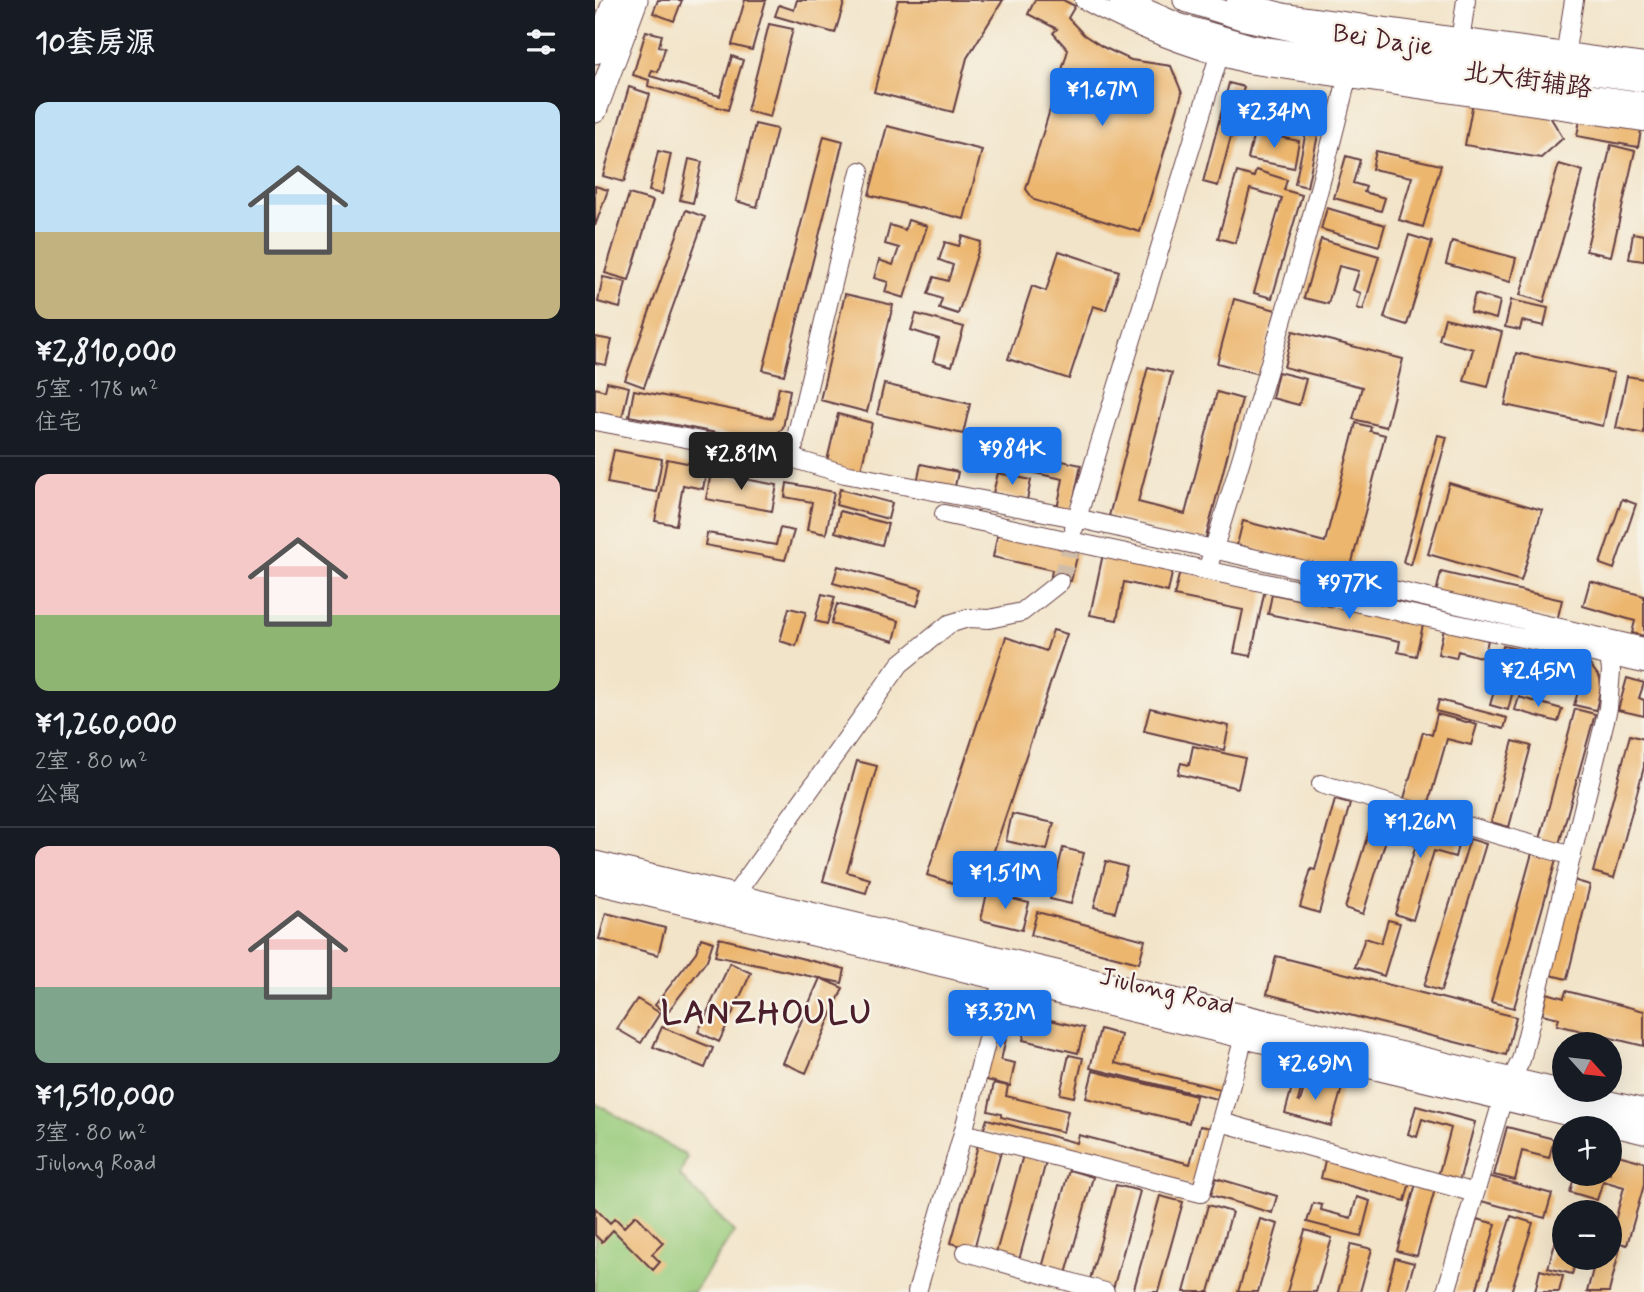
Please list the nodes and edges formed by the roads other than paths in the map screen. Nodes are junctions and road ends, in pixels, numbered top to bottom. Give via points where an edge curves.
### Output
1 (614, 0) edge
2 (636, 0) edge
3 (1084, 0) edge
4 (1121, 0) edge
5 (1185, 0) edge
6 (1236, 0) edge
7 (1466, 0) edge
8 (1574, 0) edge
9 (1272, 12) edge
10 (1459, 47) junction
11 (1222, 48) junction
12 (595, 52) edge
13 (1565, 61) junction
14 (1644, 64) edge
15 (1349, 71) junction
16 (1644, 80) edge
17 (1644, 104) edge
18 (595, 111) edge
19 (1644, 122) edge
20 (860, 172) dead end
21 (595, 421) edge
22 (791, 458) junction
23 (944, 514) dead end
24 (1076, 518) junction
25 (1071, 545) junction
26 (1214, 550) junction
27 (1207, 570) junction
28 (1060, 582) tunnel mouth
29 (1644, 647) edge
30 (1608, 648) junction
31 (1644, 664) edge
32 (1321, 784) dead end
33 (1572, 856) junction
34 (595, 863) edge
35 (595, 883) edge
36 (734, 896) junction
37 (1002, 980) junction
38 (1244, 1037) junction
39 (1507, 1089) junction
40 (1644, 1111) edge
41 (1221, 1122) junction
42 (1644, 1132) edge
43 (963, 1133) junction
44 (1475, 1193) junction
45 (965, 1252) dead end
46 (918, 1292) edge
47 (1105, 1292) edge
48 (1446, 1292) edge

1 - 12 main road
2 - 18 main road
3 - 11 street via 1156,35
4 - 11 main road, Bei Dajie
5 - 9 main road, Bei Dajie via 1222,13
6 - 9 street
7 - 10 street
8 - 13 street
9 - 10 main road, Bei Dajie
10 - 13 main road, Bei Dajie
11 - 15 main road, Bei Dajie via 1289,54
11 - 24 street
13 - 14 street, 北大街辅路
13 - 16 main road, Bei Dajie
15 - 17 main road, Bei Dajie
15 - 19 street, 北大街辅路
15 - 26 street
20 - 22 street
21 - 22 street
22 - 24 street via 845,474
23 - 25 street
24 - 25 street
24 - 26 street
25 - 27 street
26 - 27 street
26 - 30 street
27 - 30 street
28 - 36 street via 1022,612 949,624 900,664
29 - 30 street
30 - 31 street
30 - 33 street via 1608,708
32 - 33 street
33 - 39 street via 1521,1060
34 - 36 main road, Jiulong Road
35 - 37 main road, Jiulong Road
36 - 39 main road, Jiulong Road
37 - 38 main road, Jiulong Road
37 - 43 street
38 - 39 main road, Jiulong Road
38 - 41 street
39 - 40 main road, Jiulong Road
39 - 42 main road, Jiulong Road
39 - 44 street
41 - 43 street via 1201,1193
41 - 44 street
43 - 46 street
44 - 48 street
45 - 47 street

